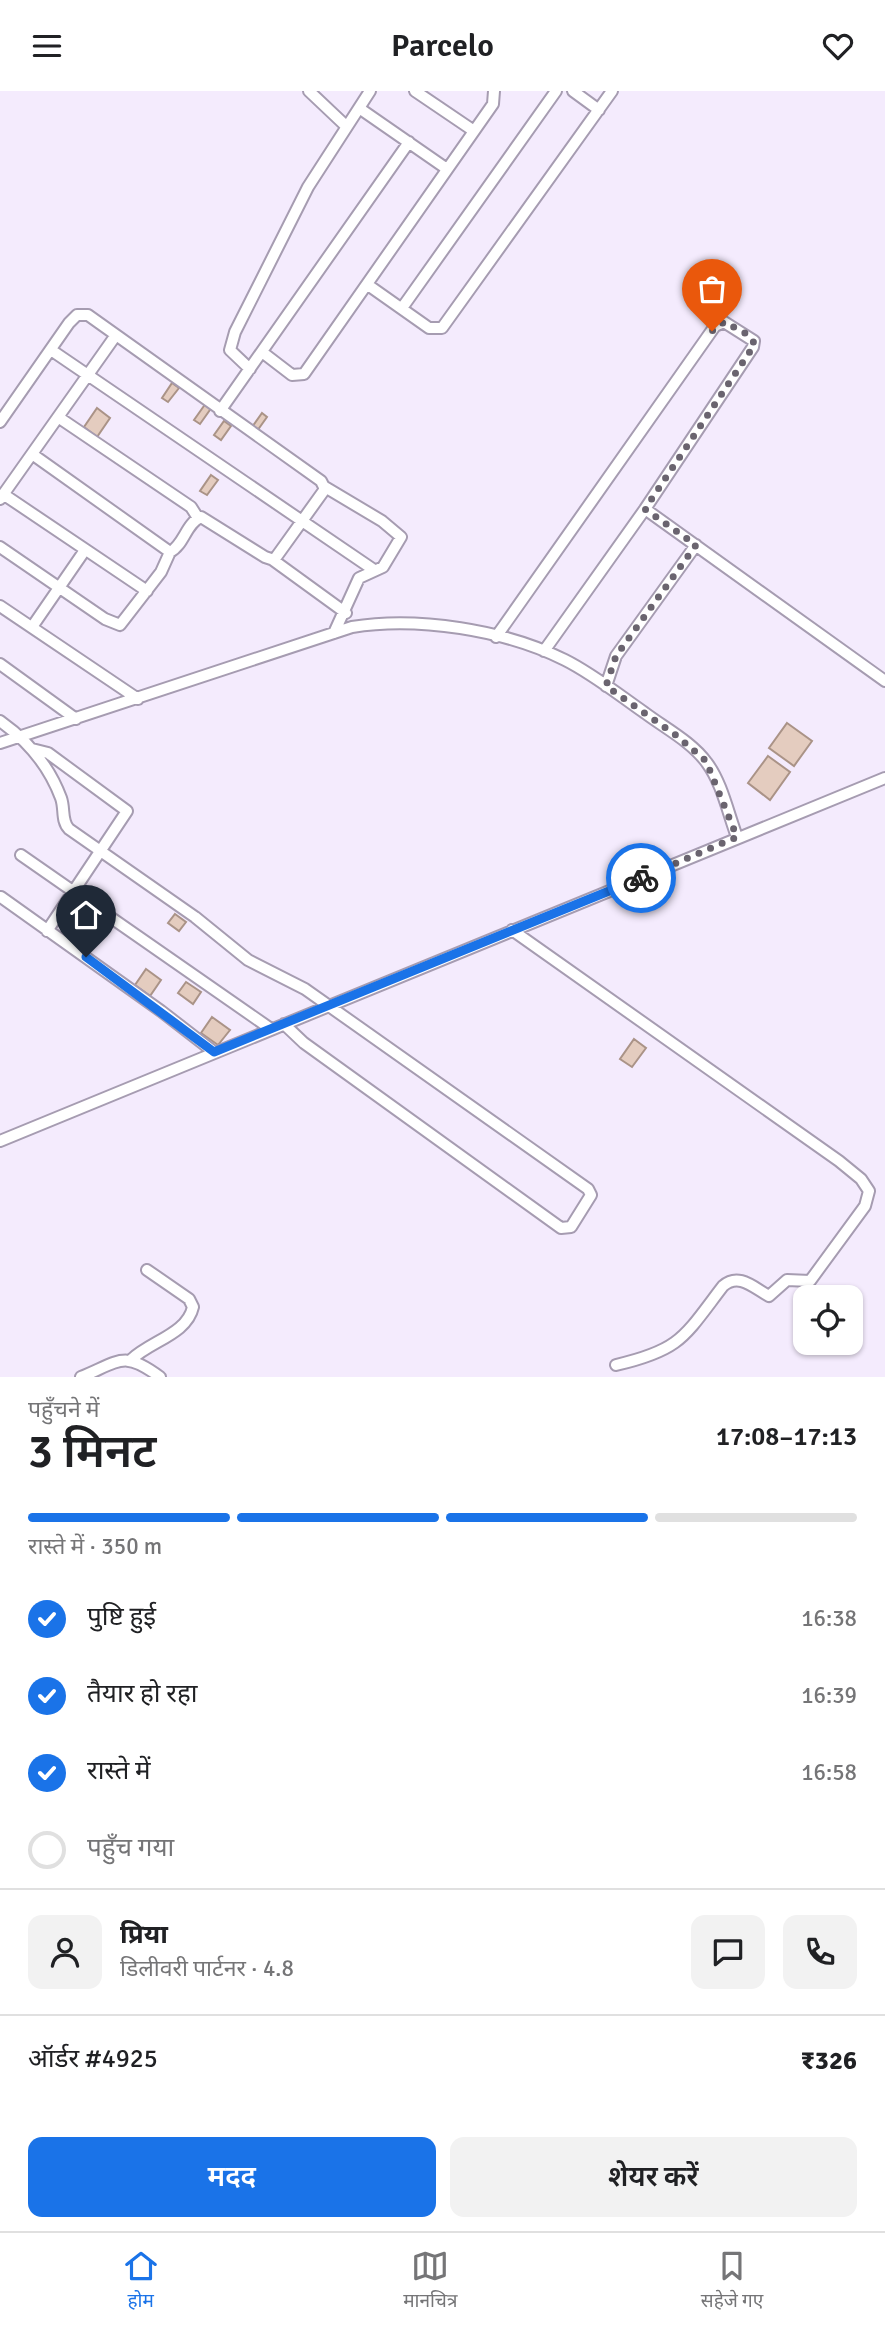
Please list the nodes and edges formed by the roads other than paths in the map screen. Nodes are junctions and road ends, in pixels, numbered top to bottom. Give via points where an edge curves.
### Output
1 (309, 91) edge
2 (370, 91) edge
3 (415, 91) edge
4 (494, 91) edge
5 (556, 91) edge
6 (573, 91) edge
7 (612, 91) edge
8 (359, 108) junction
9 (599, 110) junction
10 (346, 126) junction
11 (474, 131) junction
12 (409, 142) junction
13 (447, 169) junction
14 (368, 285) junction
15 (402, 308) junction
16 (116, 335) junction
17 (51, 350) junction
18 (262, 352) junction
19 (250, 369) junction
20 (88, 375) junction
21 (220, 411) junction
22 (58, 417) junction
23 (0, 422) edge
24 (32, 454) junction
25 (325, 487) junction
26 (2, 496) edge
27 (645, 509) junction
28 (198, 518) junction
29 (302, 524) junction
30 (696, 545) junction
31 (0, 547) edge
32 (85, 549) junction
33 (170, 552) junction
34 (273, 560) junction
35 (374, 570) junction
36 (59, 588) junction
37 (147, 591) junction
38 (0, 606) edge
39 (346, 613) junction
40 (32, 628) junction
41 (334, 633) junction
42 (496, 637) junction
43 (544, 651) junction
44 (0, 664) edge
45 (885, 681) edge
46 (606, 686) junction
47 (138, 699) junction
48 (76, 719) junction
49 (0, 721) edge
50 (20, 736) junction
51 (0, 743) edge
52 (32, 749) junction
53 (885, 778) edge
54 (737, 837) junction
55 (101, 852) junction
56 (21, 855) dead end
57 (73, 892) junction
58 (1, 897) edge
59 (512, 930) junction
60 (47, 931) junction
61 (326, 1006) junction
62 (284, 1024) junction
63 (271, 1029) junction
64 (214, 1052) junction
65 (0, 1141) edge
66 (147, 1270) dead end
67 (132, 1359) junction
68 (616, 1365) dead end
69 (81, 1377) edge
70 (160, 1377) edge

1 - 10 street
2 - 8 street
3 - 11 street
4 - 11 street via 493,104
5 - 15 street
6 - 9 street
7 - 9 street
8 - 10 street
8 - 12 street
9 - 15 street via 444,326 432,329
10 - 19 street via 307,187 235,332 230,350
11 - 13 street
12 - 13 street
12 - 18 street
13 - 14 street
14 - 15 street
14 - 18 street via 301,376 292,376
16 - 17 street via 82,313 73,317
16 - 20 street
16 - 21 street
17 - 20 street
17 - 23 street
18 - 19 street
19 - 21 street
20 - 22 street
20 - 29 street
21 - 25 street
22 - 24 street
22 - 28 street via 191,507
24 - 26 street
24 - 33 street
25 - 29 street
25 - 35 street via 400,534 386,563
26 - 32 street
27 - 30 street
27 - 42 street via 755,344 747,334 724,322 712,331
27 - 43 street
28 - 33 street
28 - 34 street
29 - 34 street
29 - 35 street
30 - 45 street
30 - 46 street via 616,656
31 - 36 street
32 - 36 street
32 - 37 street
33 - 37 street
34 - 39 street
35 - 39 street via 357,582
36 - 37 street via 120,625
36 - 40 street
38 - 40 street
39 - 41 street
40 - 47 street
41 - 42 street via 369,624 394,624 456,628
41 - 47 street
42 - 43 street
43 - 46 street
44 - 48 street
46 - 54 street via 706,761
47 - 48 street
48 - 50 street
49 - 50 street
50 - 51 street
50 - 52 street
52 - 55 street via 61,798 66,827
52 - 55 street via 48,753 126,808 127,816
53 - 54 street
54 - 59 street
55 - 57 street
55 - 61 street via 248,960 293,982
56 - 57 street
57 - 60 street
57 - 63 street
58 - 60 street
59 - 61 street
59 - 68 street via 839,1161 869,1191 866,1206 810,1281 787,1280 769,1296 745,1281 731,1280 685,1336 652,1357
60 - 64 street
61 - 62 street
61 - 62 street via 588,1189 591,1198 571,1227 561,1228 546,1218
62 - 63 street
63 - 64 street
64 - 65 street
66 - 67 street via 189,1299 192,1312 179,1329
67 - 69 street
67 - 70 street

